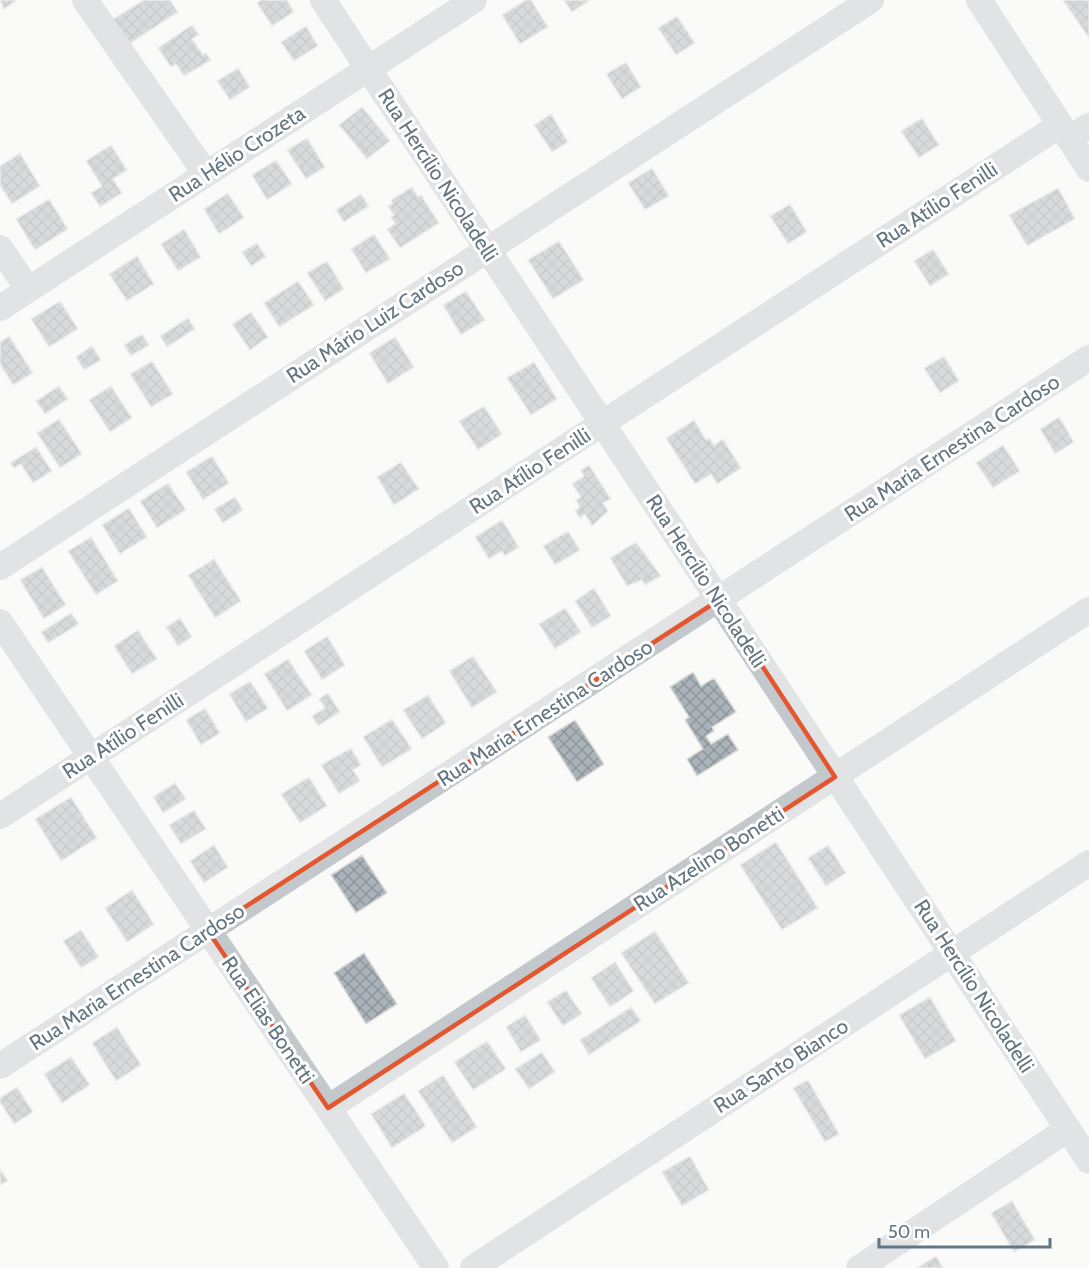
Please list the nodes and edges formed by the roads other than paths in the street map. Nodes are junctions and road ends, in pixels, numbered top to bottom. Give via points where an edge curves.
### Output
1 (85, 0) edge
2 (323, 0) edge
3 (474, 0) edge
4 (871, 0) edge
5 (980, 0) edge
6 (368, 69) junction
7 (1073, 130) edge
8 (1089, 169) edge
9 (206, 174) junction
10 (0, 248) edge
11 (487, 249) junction
12 (28, 290) junction
13 (0, 308) edge
14 (1089, 358) edge
15 (602, 424) junction
16 (0, 567) edge
17 (719, 600) junction
18 (1089, 610) edge
19 (0, 622) edge
20 (91, 757) junction
21 (836, 777) junction
22 (0, 816) edge
23 (1089, 863) edge
24 (208, 931) junction
25 (952, 953) junction
26 (0, 1066) edge
27 (328, 1108) junction
28 (1068, 1130) junction
29 (1089, 1161) edge
30 (436, 1268) edge
31 (473, 1268) edge
32 (859, 1268) edge

1 - 9 street
2 - 6 street, Rua Hercílio Nicoladelli
3 - 6 street, Rua Hélio Crozeta
4 - 11 street, Rua Mário Luiz Cardoso
5 - 7 street
6 - 9 street, Rua Hélio Crozeta
6 - 11 street, Rua Hercílio Nicoladelli
7 - 8 street
7 - 15 street, Rua Atílio Fenilli
9 - 12 street, Rua Hélio Crozeta
10 - 12 street
11 - 15 street, Rua Hercílio Nicoladelli
11 - 16 street, Rua Mário Luiz Cardoso
12 - 13 street, Rua Hélio Crozeta
14 - 17 street, Rua Maria Ernestina Cardoso
15 - 17 street, Rua Hercílio Nicoladelli
15 - 20 street, Rua Atílio Fenilli
17 - 21 street, Rua Hercílio Nicoladelli
17 - 24 street, Rua Maria Ernestina Cardoso
18 - 21 street, Rua Azelino Bonetti
19 - 20 street, Rua Elias Bonetti
20 - 22 street, Rua Atílio Fenilli
20 - 24 street, Rua Elias Bonetti
21 - 25 street, Rua Hercílio Nicoladelli
21 - 27 street, Rua Azelino Bonetti
23 - 25 street, Rua Santo Bianco
24 - 26 street, Rua Maria Ernestina Cardoso
24 - 27 street, Rua Elias Bonetti
25 - 28 street, Rua Hercílio Nicoladelli
25 - 31 street, Rua Santo Bianco
27 - 30 street, Rua Elias Bonetti
28 - 29 street, Rua Hercílio Nicoladelli
28 - 32 street

